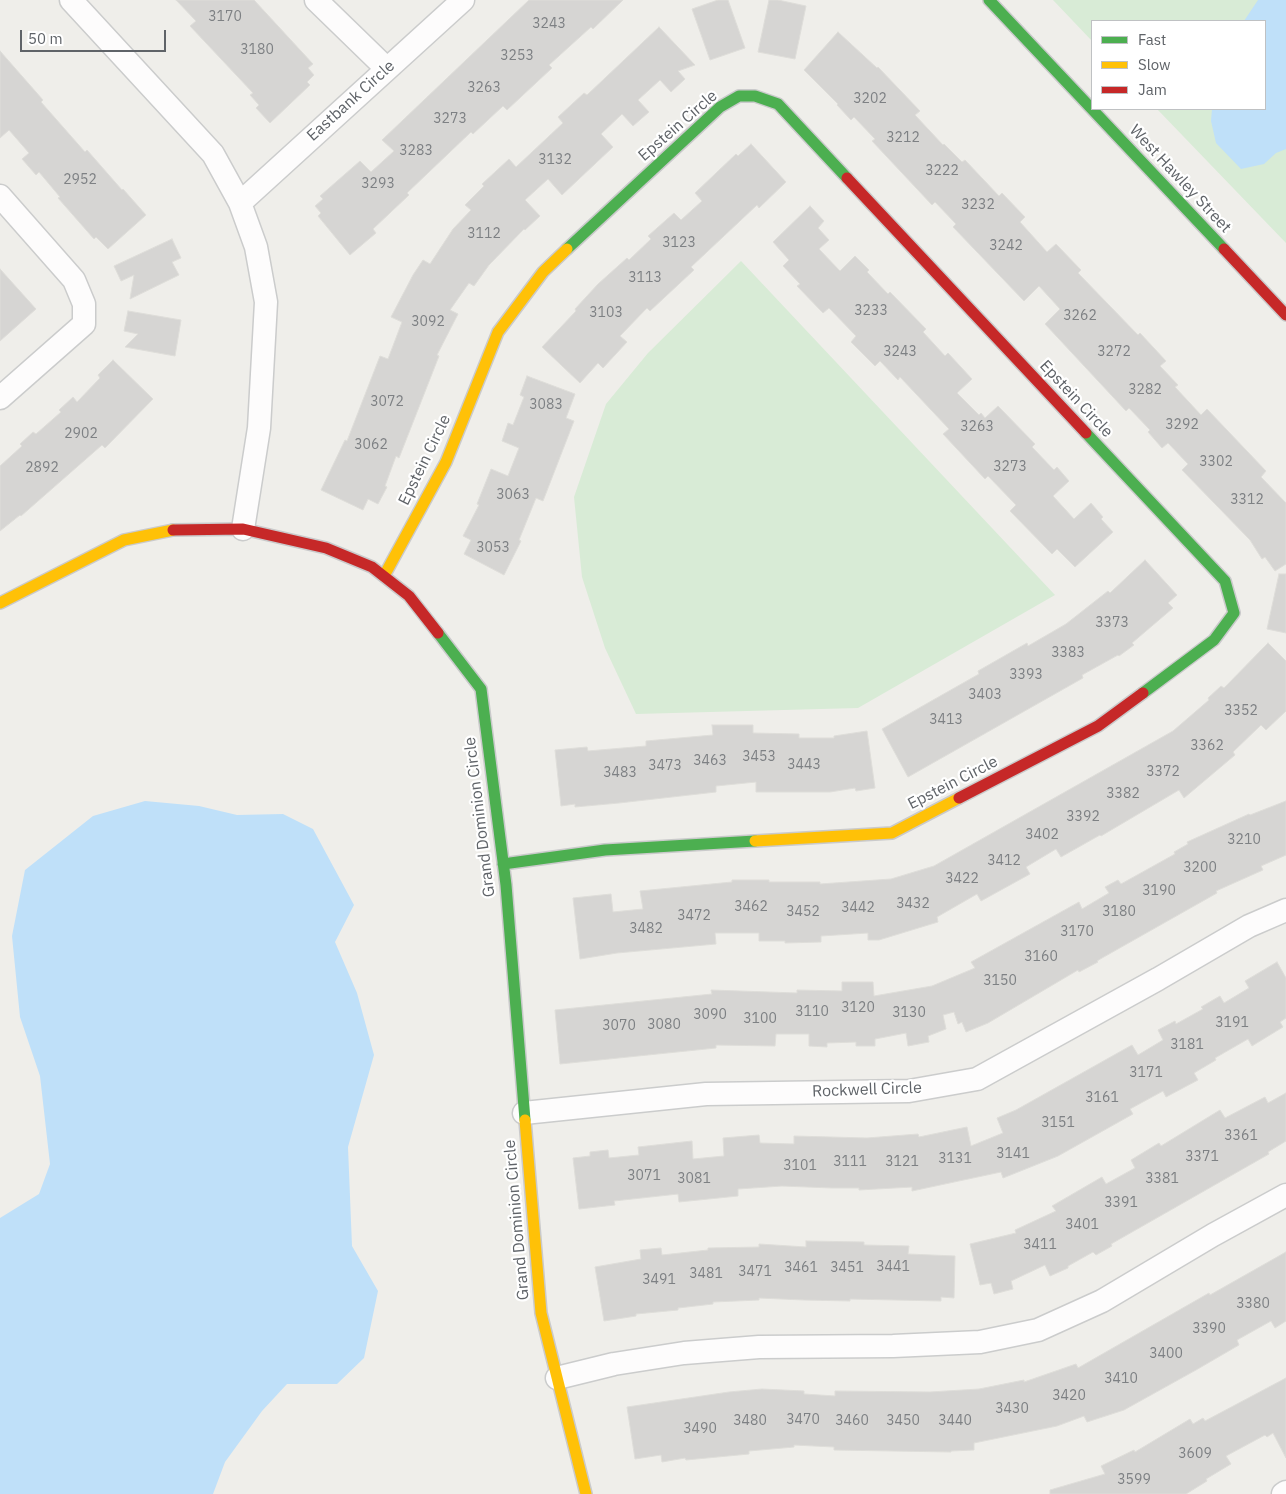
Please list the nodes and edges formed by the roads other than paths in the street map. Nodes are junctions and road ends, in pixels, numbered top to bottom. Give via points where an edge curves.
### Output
1 (70, 0) edge
2 (316, 0) edge
3 (462, 0) edge
4 (989, 0) edge
5 (388, 69) junction
6 (1091, 108) edge
7 (1093, 110) edge
8 (0, 196) edge
9 (240, 203) junction
10 (1286, 315) edge
11 (0, 398) edge
12 (243, 529) junction
13 (384, 576) junction
14 (0, 603) edge
15 (503, 864) junction
16 (1286, 910) edge
17 (524, 1113) junction
18 (1286, 1195) edge
19 (556, 1378) junction
20 (586, 1494) edge

1 - 9 street via 213,154
2 - 5 street
3 - 5 street, Eastbank Circle
4 - 6 street, West Hawley Street
5 - 9 street, Eastbank Circle
7 - 10 street, West Hawley Street
8 - 11 street via 74,280 84,304 84,324
9 - 12 street via 256,247 266,302 259,428
12 - 13 street, Grand Dominion Circle via 326,548 372,567
12 - 14 street, Grand Dominion Circle via 179,529 124,540
13 - 15 street, Grand Dominion Circle via 409,596 481,689
13 - 15 street, Epstein Circle via 446,462 498,332 543,272 720,107 739,96 754,96 778,104 1224,581 1234,613 1214,640 1098,726 892,833 605,850
15 - 17 street, Grand Dominion Circle
16 - 17 street, Rockwell Circle via 1249,926 977,1079 909,1091 706,1094
17 - 19 street, Grand Dominion Circle via 541,1313
18 - 19 street via 1102,1302 1038,1330 980,1342 758,1347 684,1353 614,1364
19 - 20 street, Grand Dominion Circle

